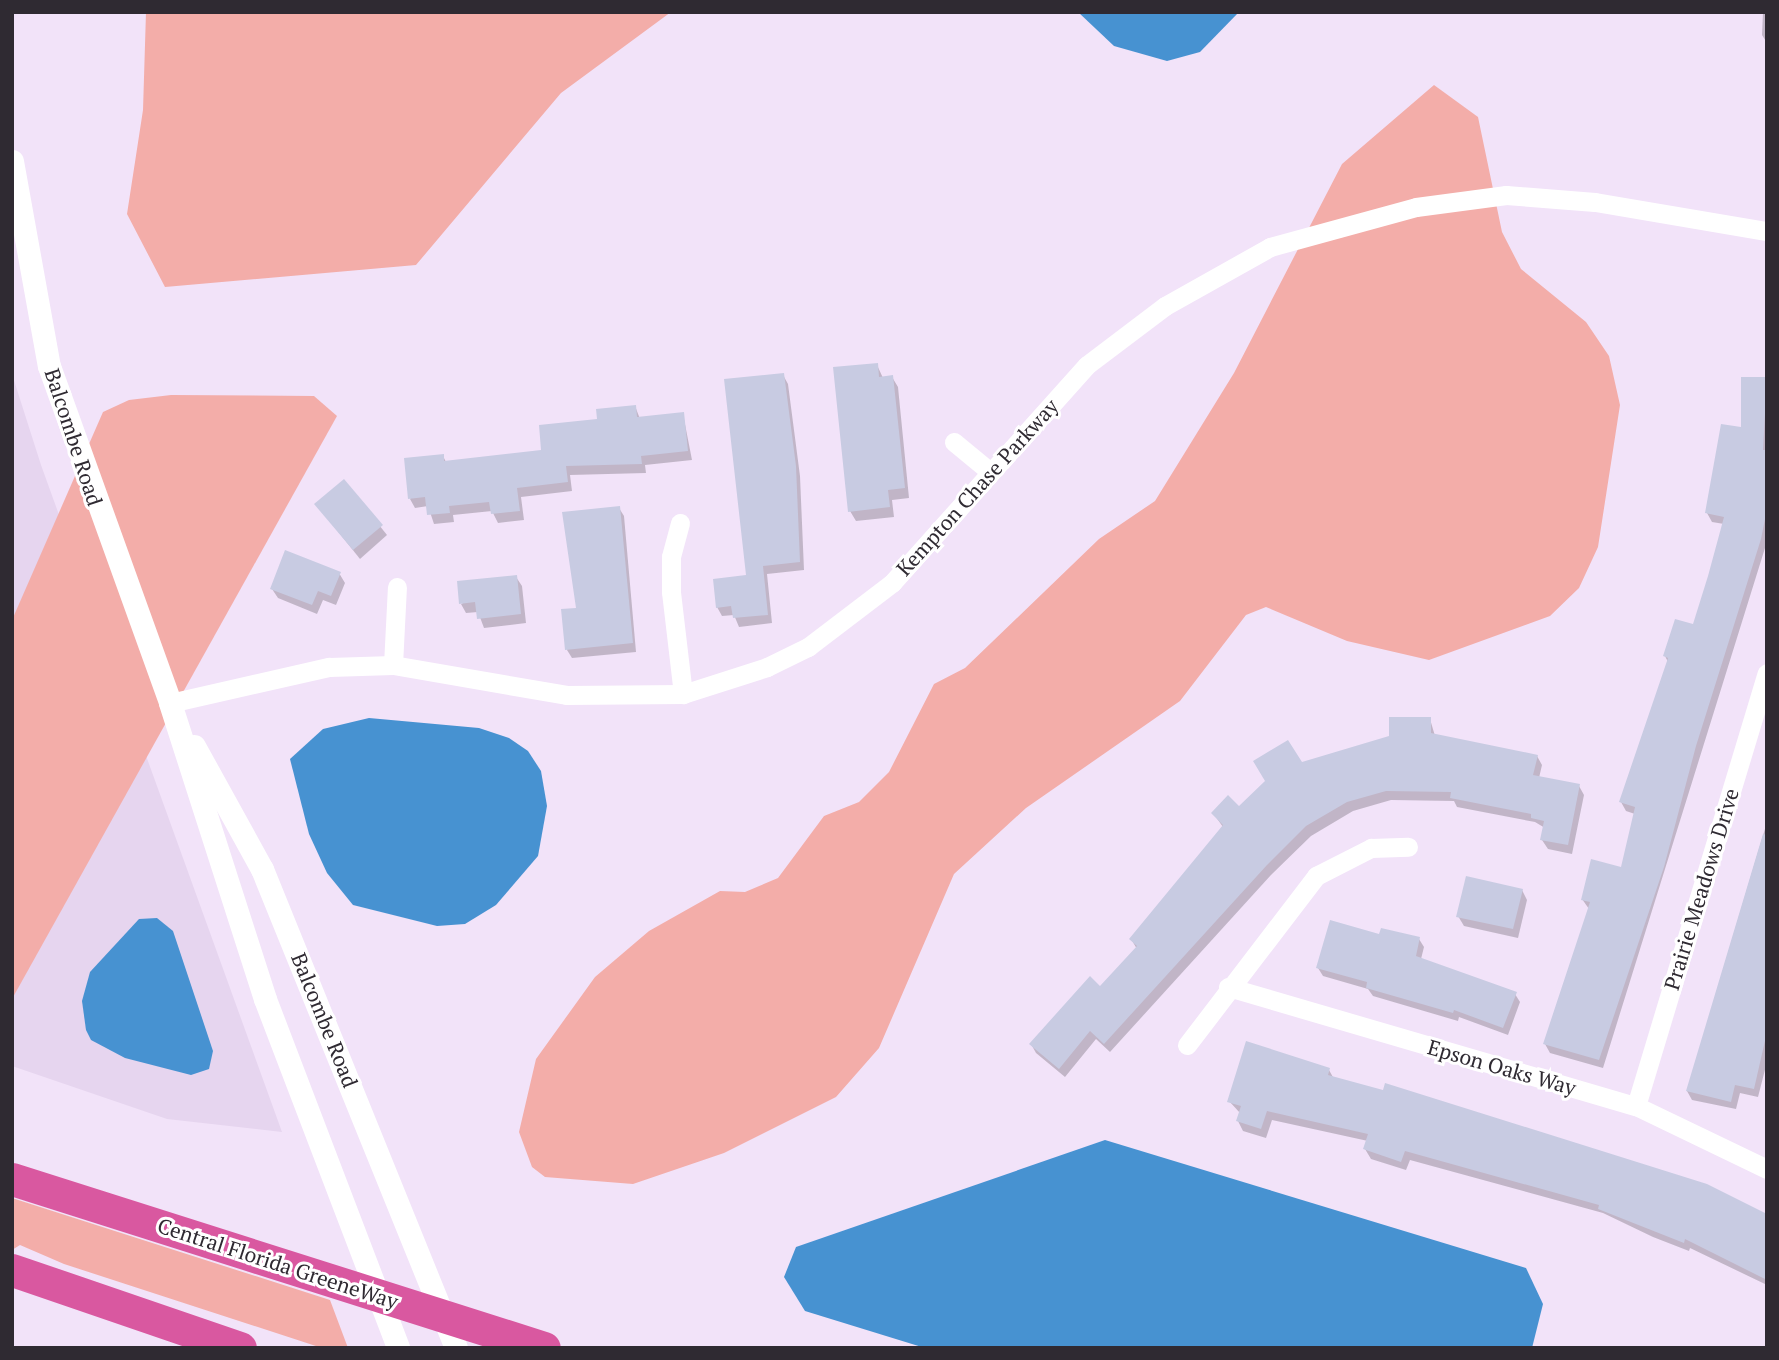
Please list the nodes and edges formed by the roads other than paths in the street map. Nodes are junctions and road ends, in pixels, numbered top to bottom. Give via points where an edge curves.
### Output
1 (12, 161) edge
2 (1767, 231) edge
3 (954, 443) dead end
4 (988, 470) junction
5 (680, 523) dead end
6 (397, 587) dead end
7 (393, 665) junction
8 (1767, 673) edge
9 (683, 694) junction
10 (170, 704) junction
11 (1408, 847) dead end
12 (1228, 987) junction
13 (1187, 1045) dead end
14 (1636, 1106) junction
15 (1767, 1169) edge
16 (12, 1179) edge
17 (12, 1269) edge
18 (240, 1348) edge
19 (398, 1348) edge
20 (456, 1348) edge
21 (544, 1348) edge

1 - 10 street, Balcombe Road via 49,366
2 - 4 street, Kempton Chase Parkway via 1595,202 1506,195 1416,207 1270,247 1165,306 1087,365
3 - 4 street
4 - 9 street, Kempton Chase Parkway via 892,583 808,647 767,667
5 - 9 street via 671,557 671,592
6 - 7 street
7 - 9 street, Kempton Chase Parkway via 566,695
7 - 10 street, Kempton Chase Parkway via 329,667
8 - 14 street, Prairie Meadows Drive
10 - 19 street, Balcombe Road via 265,999
10 - 20 street, Balcombe Road via 262,869
11 - 12 street via 1371,848 1316,876
12 - 13 street
12 - 14 street, Epson Oaks Way
14 - 15 street, Epson Oaks Way
16 - 21 highway, Central Florida GreeneWay
17 - 18 highway

